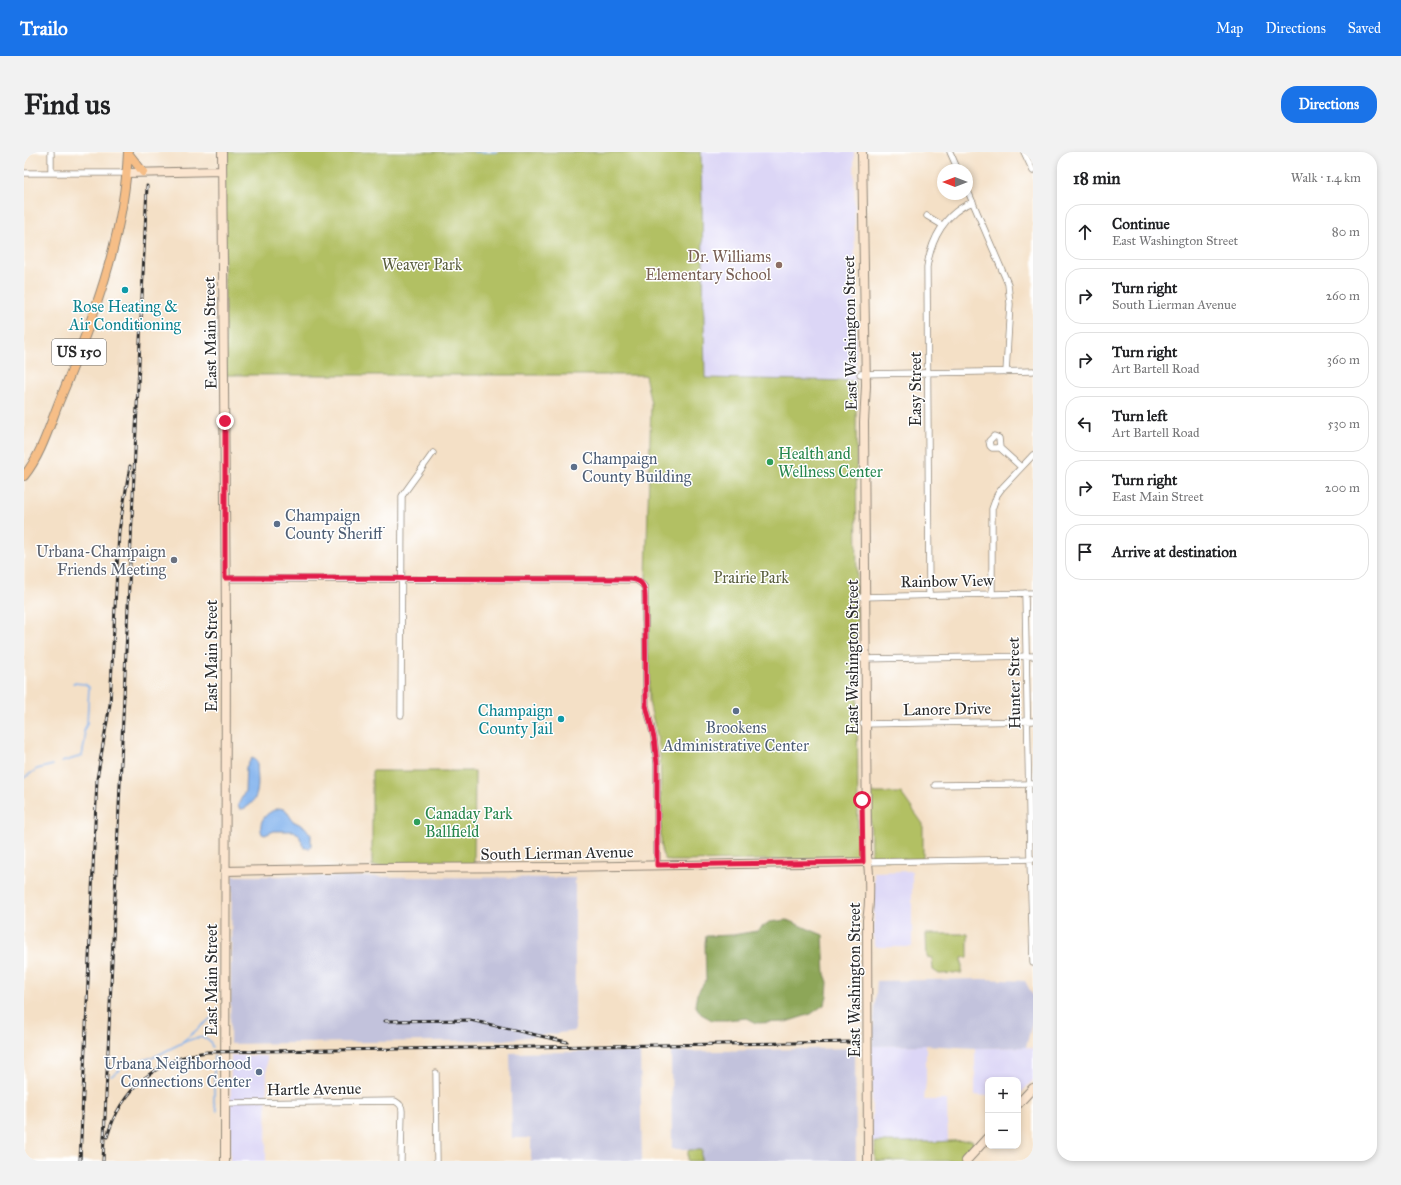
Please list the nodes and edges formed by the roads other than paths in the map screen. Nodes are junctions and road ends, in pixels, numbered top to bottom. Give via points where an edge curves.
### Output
1 (51, 152) edge
2 (128, 152) edge
3 (222, 152) edge
4 (858, 152) edge
5 (862, 152) edge
6 (950, 152) edge
7 (1024, 152) edge
8 (955, 164) edge
9 (222, 171) junction
10 (1033, 171) edge
11 (127, 172) junction
12 (143, 172) junction
13 (24, 173) edge
14 (51, 173) junction
15 (973, 202) joint
16 (927, 216) dead end
17 (942, 226) junction
18 (1033, 371) edge
19 (927, 372) junction
20 (1006, 372) junction
21 (862, 374) junction
22 (1000, 448) dead end
23 (433, 453) dead end
24 (1033, 455) edge
25 (1021, 467) junction
26 (24, 476) edge
27 (225, 578) junction
28 (402, 579) junction
29 (992, 593) junction
30 (1025, 593) junction
31 (1033, 593) edge
32 (929, 595) junction
33 (864, 596) junction
34 (1030, 656) edge
35 (864, 659) junction
36 (401, 715) dead end
37 (1030, 721) edge
38 (864, 724) junction
39 (1031, 784) edge
40 (935, 785) dead end
41 (1031, 860) edge
42 (865, 862) junction
43 (657, 865) junction
44 (225, 871) junction
45 (1033, 964) edge
46 (436, 1073) dead end
47 (1033, 1088) edge
48 (1021, 1101) edge
49 (225, 1103) junction
50 (985, 1140) edge
51 (225, 1161) edge
52 (401, 1161) edge
53 (437, 1161) edge
54 (864, 1161) edge
55 (868, 1161) edge
56 (966, 1161) edge

1 - 14 street
2 - 11 main road, US 150
2 - 12 main road
3 - 9 main road, East Main Street
4 - 21 main road, East Washington Street
5 - 21 main road, East Washington Street
6 - 8 street
7 - 10 street
9 - 12 main road
9 - 27 main road, East Main Street
11 - 12 main road
11 - 14 street
11 - 26 main road, US 150 via 108,271 40,449
13 - 14 street
15 - 17 street, Easy Street via 955,212
15 - 20 street via 1008,284 1010,304
16 - 17 street
17 - 19 street, Easy Street via 931,248 927,267
18 - 20 street
19 - 20 street
19 - 21 street
19 - 32 street, Easy Street
21 - 33 main road, East Washington Street
22 - 25 street
23 - 28 street via 402,496
24 - 25 street
25 - 29 street via 997,495 992,509
27 - 28 street
27 - 44 main road, East Main Street
28 - 36 street
28 - 43 street via 634,580 645,588 646,705 657,764
29 - 30 street, Rainbow View
29 - 32 street, Rainbow View
30 - 31 street, Rainbow View
30 - 34 street, Hunter Street
32 - 33 street, Rainbow View
33 - 35 main road, East Washington Street
34 - 35 street
34 - 37 street, Hunter Street
35 - 38 main road, East Washington Street
37 - 38 street, Lanore Drive
37 - 39 street, Hunter Street
38 - 42 main road, East Washington Street
39 - 40 street
39 - 41 street, Hunter Street
41 - 42 street, South Lierman Avenue
41 - 45 street, Hunter Street
42 - 43 main road, South Lierman Avenue
42 - 54 main road, East Washington Street
42 - 55 main road, East Washington Street
43 - 44 main road, South Lierman Avenue
44 - 49 main road, East Main Street
46 - 53 street
47 - 48 main road
49 - 51 main road, East Main Street
49 - 52 street, Hartle Avenue via 395,1101 402,1107
50 - 56 main road

